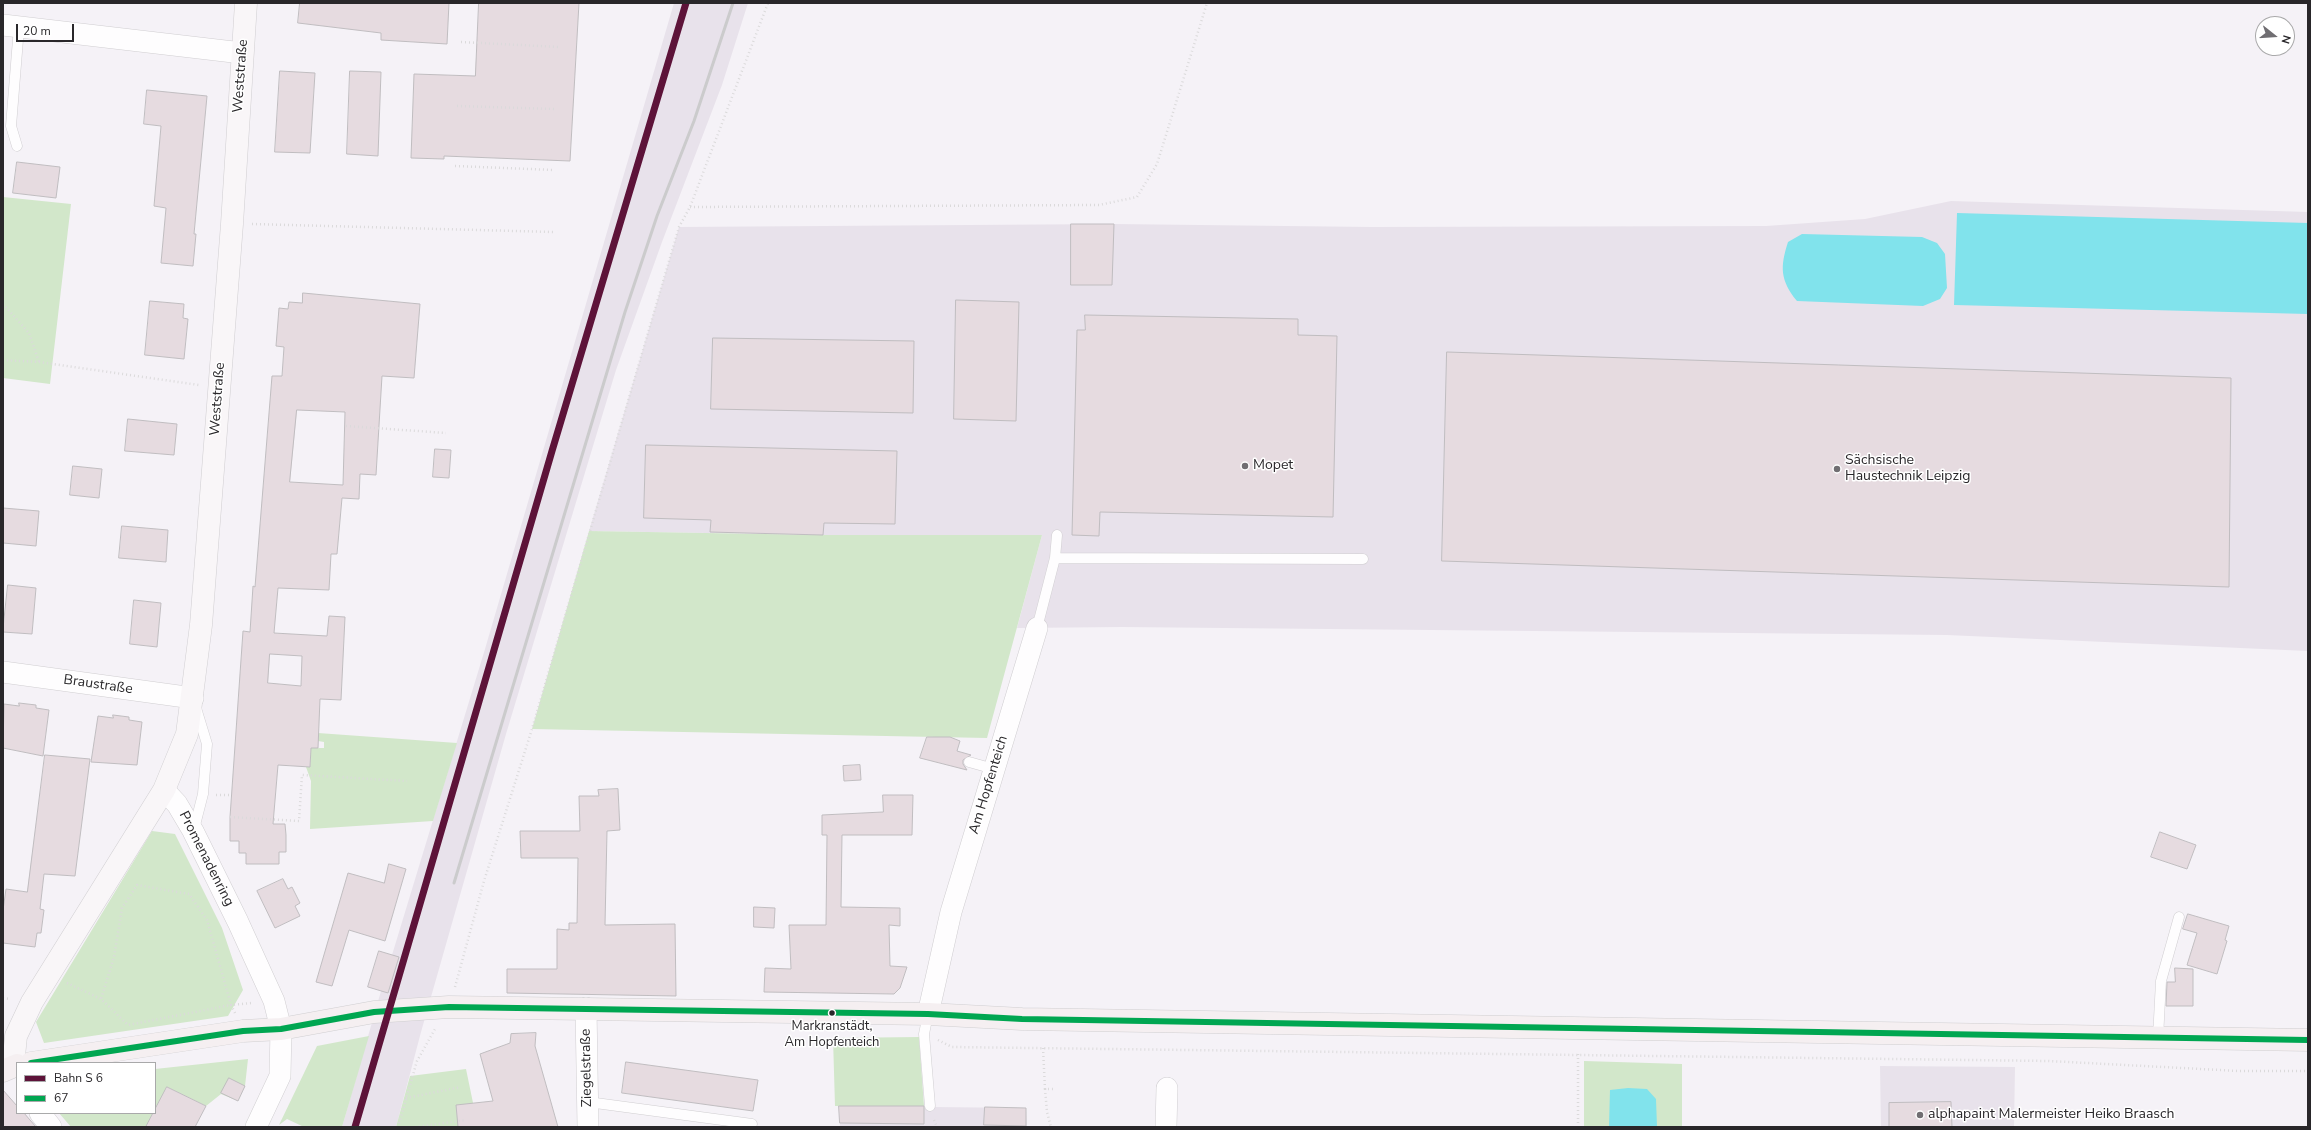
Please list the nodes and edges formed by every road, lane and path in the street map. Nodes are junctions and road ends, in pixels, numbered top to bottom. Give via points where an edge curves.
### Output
1 (246, 3) edge
2 (768, 3) edge
3 (1207, 3) edge
4 (11, 26) edge
5 (461, 42) dead end
6 (559, 47) dead end
7 (242, 53) junction
8 (457, 106) dead end
9 (554, 109) dead end
10 (17, 146) dead end
11 (455, 166) dead end
12 (554, 170) dead end
13 (690, 208) junction
14 (232, 224) junction
15 (553, 232) dead end
16 (3, 304) edge
17 (3, 360) edge
18 (39, 362) junction
19 (219, 388) junction
20 (346, 426) dead end
21 (446, 433) dead end
22 (1057, 535) dead end
23 (1056, 558) junction
24 (1363, 559) dead end
25 (1037, 628) joint
26 (3, 672) edge
27 (193, 698) junction
28 (969, 762) dead end
29 (994, 769) junction
30 (407, 781) dead end
31 (164, 790) junction
32 (230, 817) dead end
33 (193, 831) junction
34 (2179, 917) dead end
35 (49, 974) junction
36 (101, 999) junction
37 (449, 1007) junction
38 (586, 1008) junction
39 (926, 1024) junction
40 (430, 1027) dead end
41 (281, 1029) junction
42 (2158, 1038) junction
43 (2308, 1040) edge
44 (1043, 1048) junction
45 (1578, 1054) junction
46 (53, 1062) edge
47 (16, 1068) edge
48 (2308, 1071) edge
49 (461, 1087) dead end
50 (1166, 1088) dead end
51 (1045, 1089) junction
52 (1055, 1089) dead end
53 (406, 1098) junction
54 (588, 1102) junction
55 (930, 1106) dead end
56 (41, 1114) edge
57 (466, 1120) dead end
58 (752, 1124) dead end
59 (51, 1127) edge
60 (256, 1127) edge
61 (398, 1127) edge
62 (415, 1127) edge
63 (588, 1127) edge
64 (1051, 1127) edge
65 (1166, 1127) edge
66 (1578, 1127) edge

1 - 7 main road, Weststraße
2 - 13 path
3 - 13 path via 1157,164 1137,197 1099,205
4 - 7 street
4 - 10 lane via 11,126
5 - 6 path
7 - 14 main road, Weststraße
8 - 9 path
11 - 12 path
13 - 37 path via 679,228 534,722 484,881
14 - 15 path
14 - 19 main road, Weststraße
16 - 18 path via 29,333
17 - 18 path
18 - 19 path
19 - 27 main road, Weststraße
20 - 21 path
22 - 23 lane, Am Hopfenteich
23 - 24 lane
23 - 25 lane, Am Hopfenteich
25 - 29 street, Am Hopfenteich
26 - 27 street, Braustraße
27 - 31 main road, Weststraße via 187,734
27 - 33 lane via 207,744 203,794
28 - 29 lane
29 - 39 street, Am Hopfenteich via 951,912
30 - 32 path via 302,775 299,821
31 - 33 street, Promenadenring via 177,804
31 - 35 main road
33 - 41 street, Promenadenring via 274,1001
34 - 42 lane via 2161,981
35 - 36 path
35 - 47 main road via 16,1036
36 - 36 path via 114,957 122,908 137,885 189,894 206,920 231,1006 128,1025
37 - 38 main road
37 - 41 main road via 374,1012
38 - 39 main road
38 - 54 street, Ziegelstraße
39 - 42 main road via 1022,1019
39 - 44 path via 952,1047
39 - 55 lane
40 - 53 path via 436,1027 417,1061
41 - 46 main road via 243,1031
41 - 60 street, Promenadenring via 280,1076
42 - 43 main road
44 - 45 path
44 - 51 path
45 - 48 path via 2041,1061 2239,1071
45 - 66 path
49 - 53 path
50 - 65 street
51 - 52 path
51 - 64 path
53 - 61 path
54 - 58 lane
54 - 63 street, Ziegelstraße
56 - 59 street
57 - 62 path

